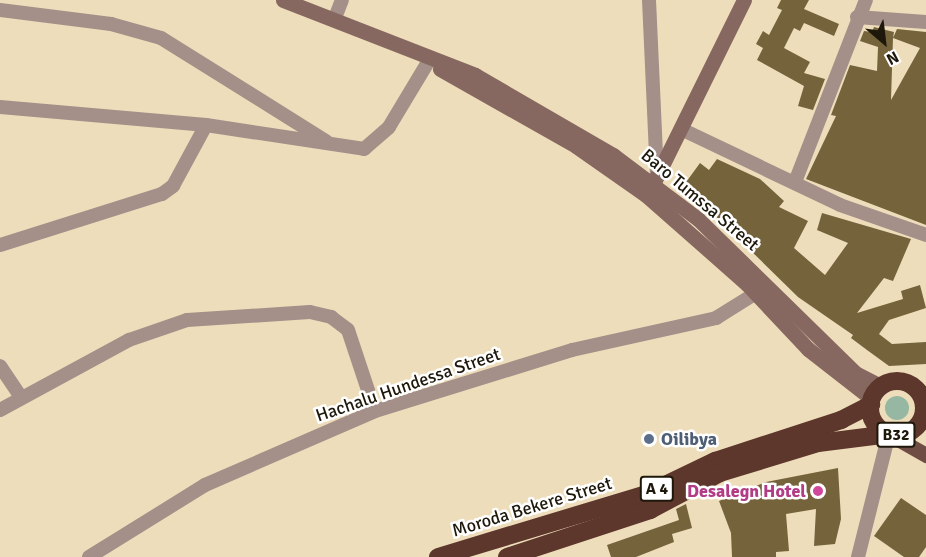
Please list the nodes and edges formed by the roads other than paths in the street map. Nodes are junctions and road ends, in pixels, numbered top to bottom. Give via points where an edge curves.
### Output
1 (283, 0) edge
2 (342, 0) edge
3 (649, 0) edge
4 (744, 0) edge
5 (866, 0) edge
6 (0, 10) edge
7 (856, 17) junction
8 (335, 18) junction
9 (926, 22) edge
10 (404, 46) junction
11 (428, 62) junction
12 (0, 107) edge
13 (207, 125) junction
14 (681, 129) junction
15 (331, 144) junction
16 (795, 182) junction
17 (652, 185) junction
18 (926, 235) edge
19 (0, 245) edge
20 (756, 293) junction
21 (0, 366) edge
22 (20, 396) junction
23 (875, 397) junction
24 (924, 409) edge
25 (0, 411) edge
26 (375, 411) junction
27 (889, 434) junction
28 (926, 455) edge
29 (718, 467) junction
30 (647, 502) junction
31 (89, 557) edge
32 (438, 557) edge
33 (507, 557) edge
34 (858, 557) edge

1 - 8 street, Baro Tumssa Street
2 - 8 street
3 - 17 street
4 - 14 street
5 - 7 street
6 - 15 street via 111,24 161,38
7 - 9 street
7 - 16 street
8 - 10 street, Baro Tumssa Street
10 - 11 street, Baro Tumssa Street
10 - 17 street, Baro Tumssa Street via 506,91
11 - 15 street via 374,145 354,150
11 - 17 street, Baro Tumssa Street
12 - 13 street
13 - 15 street
13 - 19 street via 173,186 162,194
14 - 16 street
14 - 17 street
16 - 18 street via 848,208
17 - 20 street, Baro Tumssa Street
17 - 23 street, Baro Tumssa Street via 771,286
20 - 23 street, Baro Tumssa Street via 808,348
20 - 26 street, Hachalu Hundessa Street via 716,318 572,350
21 - 22 street
22 - 25 street
22 - 26 street via 129,340 187,320 310,312 331,317 348,330
23 - 24 highway, B32 via 907,383
23 - 27 highway, B32 via 875,423
23 - 29 highway, Moroda Bekere Street / A 4 via 841,420
24 - 27 highway, B32 via 904,434
26 - 31 street, Hachalu Hundessa Street via 205,484
27 - 28 main road, B32
27 - 29 highway, Moroda Bekere Street / A 4 via 818,443
27 - 34 street
29 - 30 highway, Moroda Bekere Street / A 4
30 - 32 highway, Moroda Bekere Street / A 4
30 - 33 highway, Moroda Bekere Street / A 4

